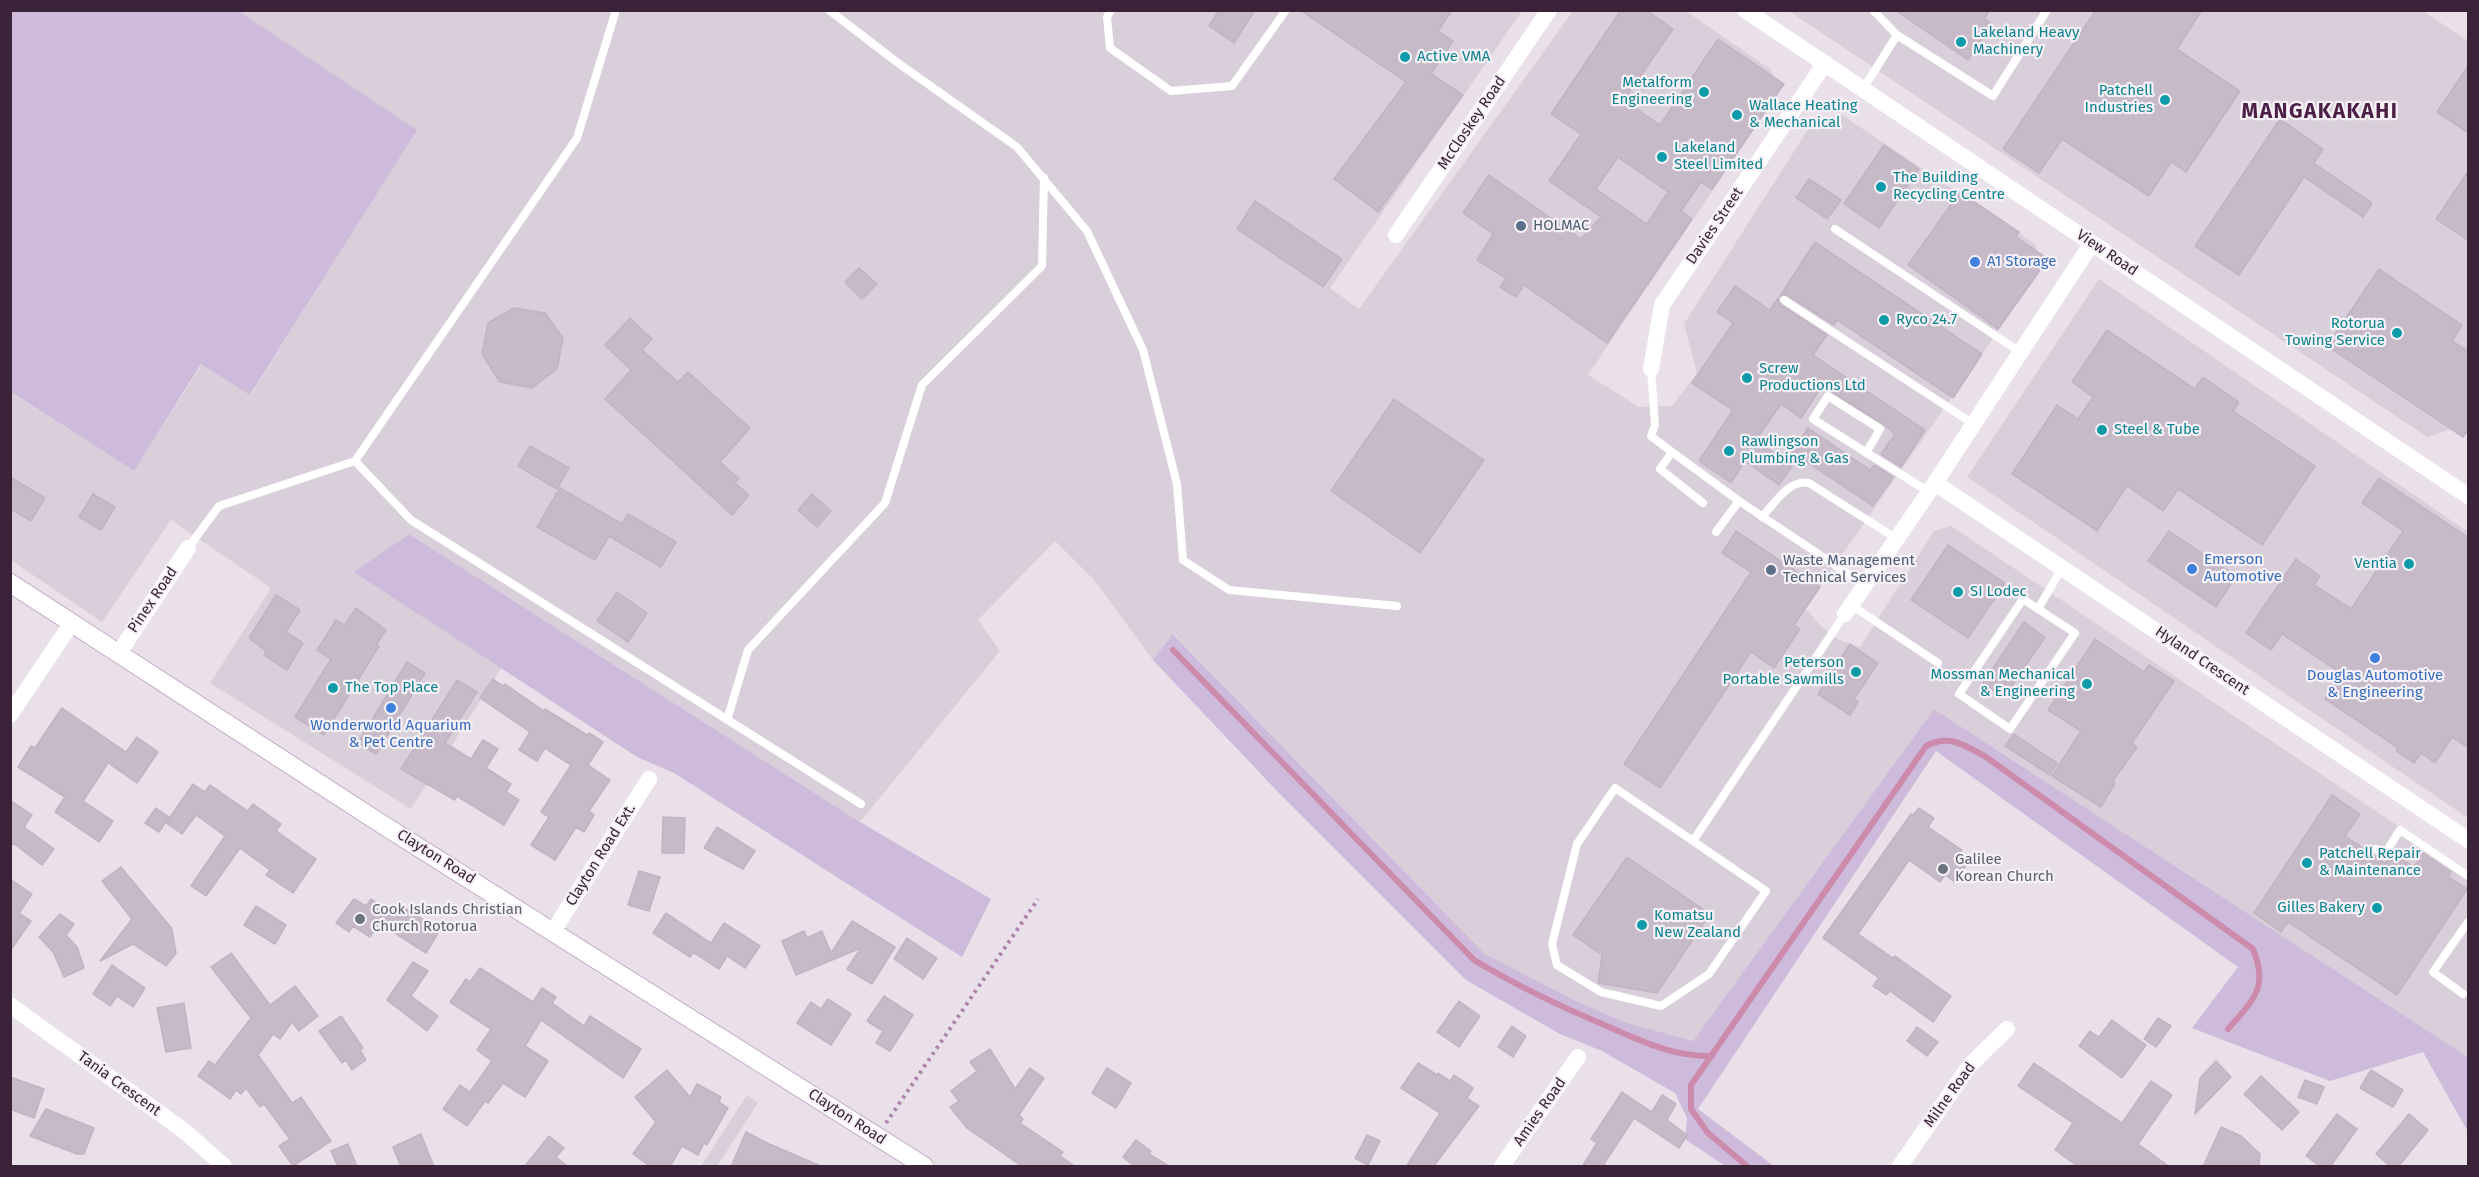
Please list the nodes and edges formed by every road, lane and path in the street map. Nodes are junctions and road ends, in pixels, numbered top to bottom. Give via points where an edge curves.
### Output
1 (616, 10) edge
2 (829, 10) edge
3 (1111, 10) edge
4 (1286, 10) edge
5 (1549, 10) edge
6 (1745, 10) edge
7 (1873, 10) edge
8 (2047, 10) edge
9 (1897, 35) junction
10 (1825, 63) junction
11 (1863, 89) junction
12 (1044, 178) junction
13 (1835, 229) dead end
14 (1396, 235) dead end
15 (2092, 243) junction
16 (1784, 300) dead end
17 (2020, 352) junction
18 (1651, 369) joint
19 (1972, 423) junction
20 (1672, 452) junction
21 (1866, 453) junction
22 (355, 461) junction
23 (1932, 487) junction
24 (2469, 496) edge
25 (1738, 501) junction
26 (1703, 503) dead end
27 (1762, 517) junction
28 (1716, 532) dead end
29 (1897, 539) junction
30 (188, 548) joint
31 (2062, 568) junction
32 (10, 584) edge
33 (1865, 585) junction
34 (1397, 606) dead end
35 (1848, 609) junction
36 (2038, 609) junction
37 (71, 624) junction
38 (119, 653) junction
39 (1938, 663) dead end
40 (10, 715) edge
41 (727, 720) junction
42 (649, 779) dead end
43 (861, 804) dead end
44 (2469, 840) edge
45 (1693, 841) junction
46 (2376, 849) dead end
47 (2469, 876) edge
48 (1038, 899) dead end
49 (2469, 922) edge
50 (554, 930) junction
51 (2463, 994) dead end
52 (10, 1005) edge
53 (2007, 1029) dead end
54 (1578, 1057) dead end
55 (877, 1136) junction
56 (224, 1167) edge
57 (924, 1167) edge
58 (1502, 1167) edge
59 (1900, 1167) edge

1 - 22 lane via 577,138
2 - 12 lane via 1017,147
3 - 4 lane via 1107,17 1110,48 1172,91 1232,86
5 - 14 street, McCloskey Road
6 - 10 street, View Road
7 - 9 lane
8 - 9 lane via 1993,96
9 - 11 lane
10 - 11 street, View Road
10 - 18 street, Davies Street via 1662,305
11 - 15 street, View Road
12 - 34 lane via 1087,231 1143,350 1177,484 1183,560 1228,590
12 - 41 lane via 1042,266 922,386 885,503 748,650
13 - 17 lane
15 - 17 street
15 - 24 street, View Road
16 - 19 lane
17 - 19 street
18 - 20 lane via 1655,425 1651,436
19 - 23 street
20 - 25 lane
20 - 26 lane via 1660,469
21 - 21 lane via 1814,419 1828,396 1880,429
21 - 23 lane
22 - 30 lane via 219,506
22 - 41 lane via 411,520
23 - 29 street
23 - 31 street, Hyland Crescent
25 - 27 lane
25 - 28 lane
27 - 29 lane via 1788,488 1801,481
27 - 33 lane
29 - 33 street
30 - 38 street, Pinex Road
31 - 36 lane
31 - 44 street, Hyland Crescent
32 - 37 main road, Clayton Road
33 - 35 street
35 - 39 lane
35 - 45 lane
36 - 36 lane via 2023,599 1959,694 2010,729 2075,633
37 - 38 main road, Clayton Road
37 - 40 street
38 - 50 main road, Clayton Road via 380,823
41 - 43 lane
42 - 50 street, Clayton Road Ext.
45 - 45 lane via 1766,891 1709,974 1661,1006 1601,992 1557,966 1552,944 1577,843 1615,788
46 - 47 lane via 2384,855 2400,830
48 - 55 path
49 - 51 lane via 2433,972
50 - 55 main road, Clayton Road
52 - 56 street, Tania Crescent via 183,1130
53 - 59 street, Milne Road via 1970,1065
54 - 58 street, Amies Road
55 - 57 main road, Clayton Road

